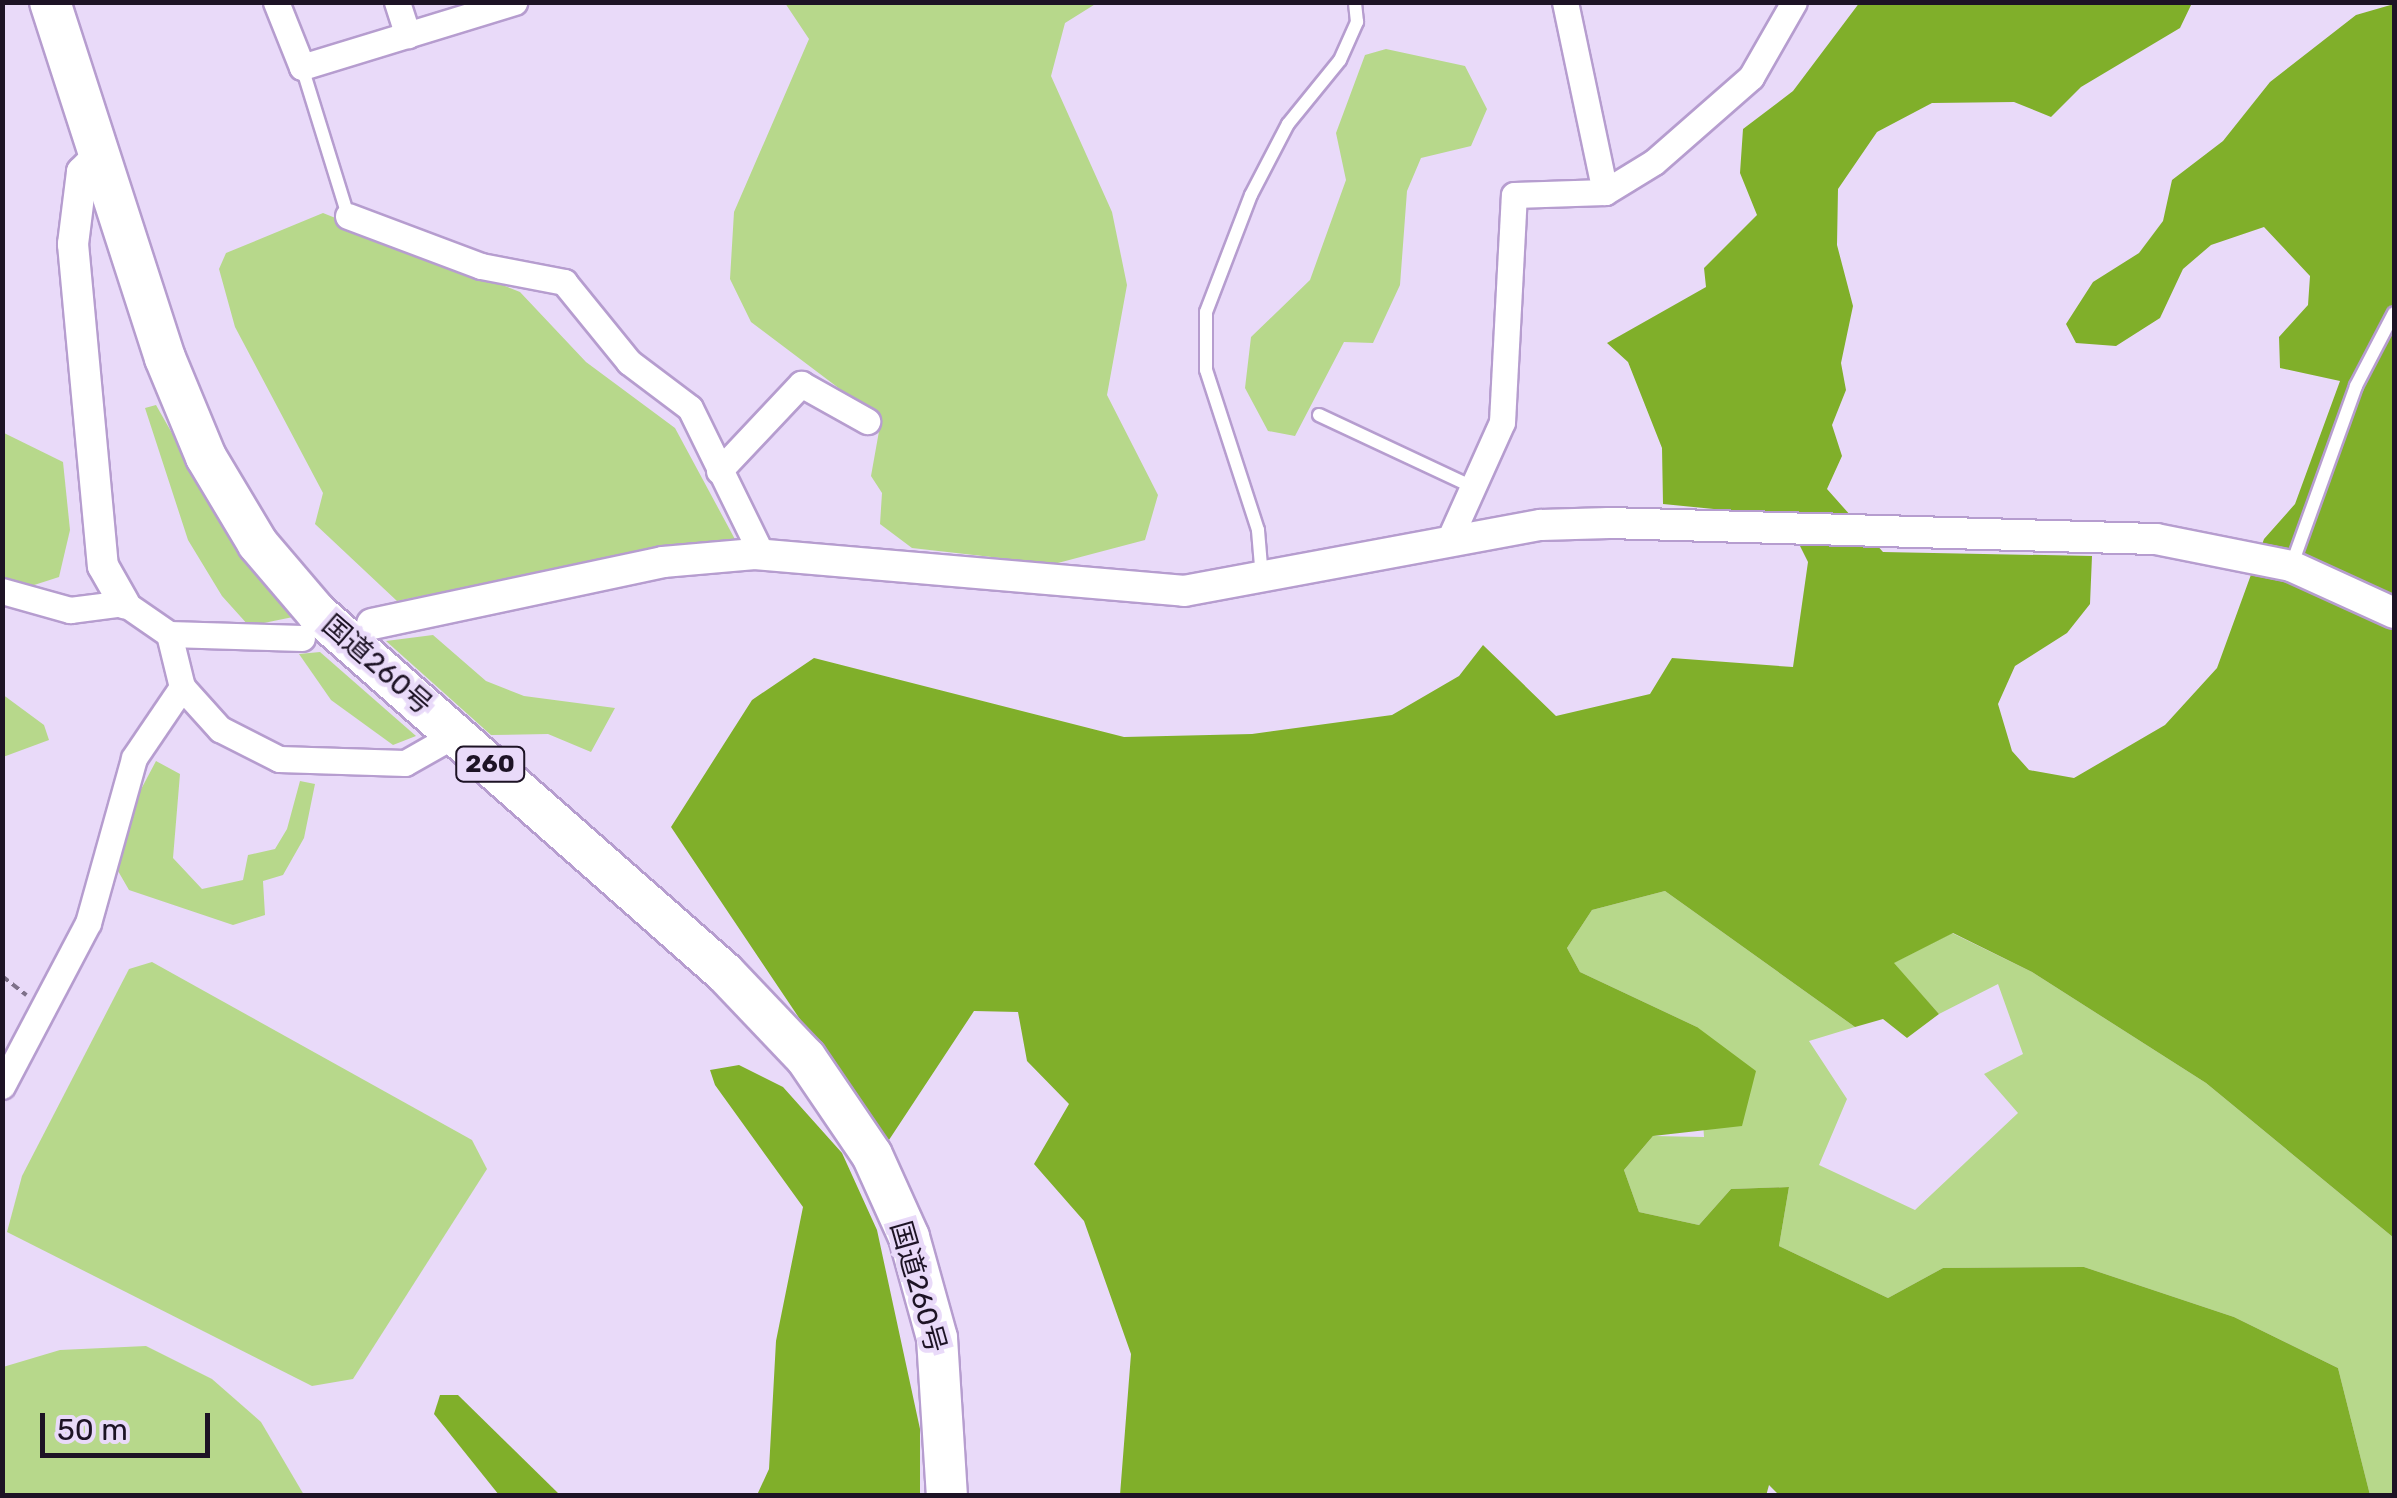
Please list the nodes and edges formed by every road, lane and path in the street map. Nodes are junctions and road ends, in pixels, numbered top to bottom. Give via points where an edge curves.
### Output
1 (50, 2) edge
2 (276, 2) edge
3 (397, 2) edge
4 (514, 2) edge
5 (1355, 2) edge
6 (1794, 2) edge
7 (1569, 4) edge
8 (408, 35) junction
9 (302, 67) junction
10 (100, 153) junction
11 (1605, 192) junction
12 (348, 216) joint
13 (2394, 314) edge
14 (1319, 415) dead end
15 (866, 422) dead end
16 (719, 471) junction
17 (1473, 486) junction
18 (1449, 540) junction
19 (762, 555) junction
20 (2292, 566) junction
21 (1262, 581) junction
22 (2, 591) edge
23 (124, 603) junction
24 (2394, 613) edge
25 (372, 624) dead end
26 (170, 634) junction
27 (302, 638) dead end
28 (182, 687) junction
29 (456, 734) junction
30 (2, 1086) edge
31 (947, 1496) edge

1 - 10 highway, 国道260号 / 260
2 - 9 street
3 - 8 street
4 - 8 street
5 - 21 lane via 1358,22 1340,60 1258,181 1206,312 1206,370 1258,530
6 - 11 street via 1751,77 1713,117
7 - 11 street
8 - 9 street
9 - 12 lane
10 - 23 street via 82,172 73,244 103,566
10 - 29 highway, 国道260号 / 260 via 165,358 206,457 258,544 317,613
11 - 17 street via 1514,195 1511,370 1502,422
12 - 16 street via 481,266 564,282 630,362 690,408
13 - 20 lane via 2356,386
14 - 17 lane
15 - 16 street via 800,384
16 - 19 street
17 - 18 street
18 - 20 street via 1541,524 1763,525 2156,539
18 - 21 street
19 - 21 street via 1118,588
19 - 25 street via 663,562
20 - 24 street
22 - 23 street via 70,610
23 - 26 street
26 - 27 street
26 - 28 street
28 - 29 street via 220,729 279,759 405,763
28 - 30 street via 134,758 88,923
29 - 31 highway, 国道260号 / 260 via 725,973 806,1058 872,1155 909,1237 937,1338

